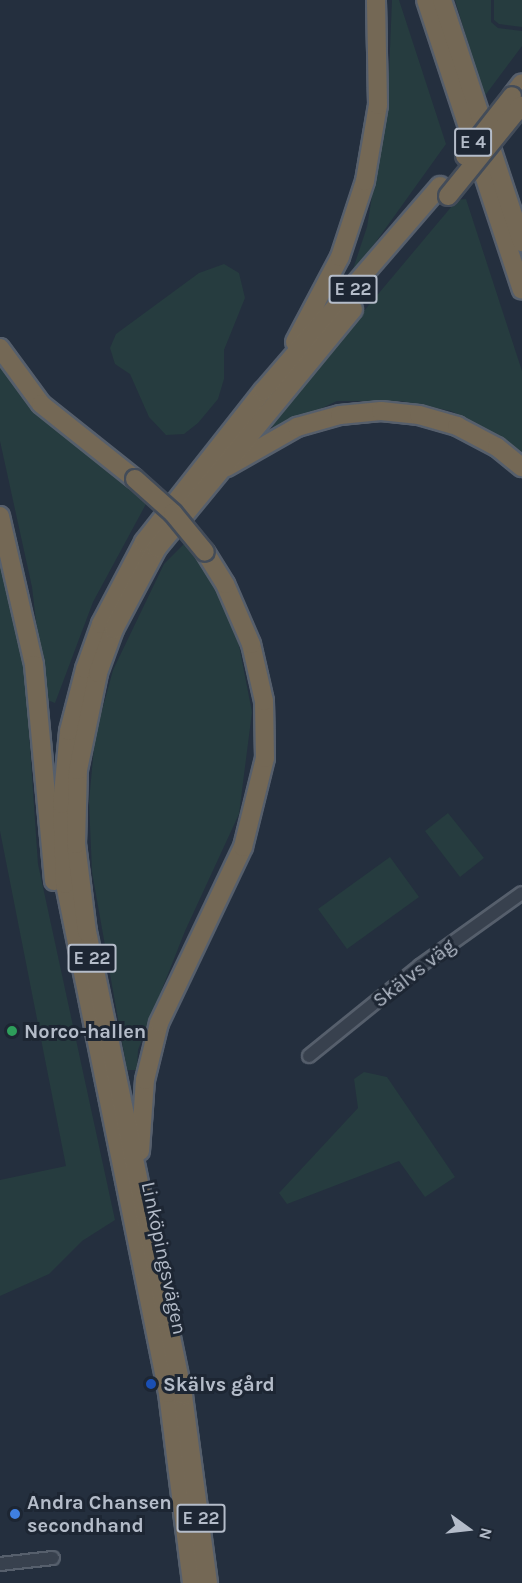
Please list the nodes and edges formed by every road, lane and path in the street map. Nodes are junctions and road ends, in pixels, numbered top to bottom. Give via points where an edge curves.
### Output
1 (375, 0) edge
2 (438, 0) edge
3 (519, 97) edge
4 (444, 191) junction
5 (522, 242) edge
6 (522, 290) edge
7 (0, 348) edge
8 (263, 391) junction
9 (522, 467) edge
10 (213, 476) junction
11 (0, 516) edge
12 (77, 733) junction
13 (522, 893) edge
14 (74, 945) junction
15 (309, 1056) dead end
16 (139, 1179) junction
17 (53, 1558) dead end
18 (0, 1564) edge
19 (192, 1583) edge
20 (208, 1583) edge

1 - 8 highway via 378,105 354,219 325,290
2 - 5 highway, E 4
2 - 6 highway, E 4
3 - 4 highway, E 22, bridge
4 - 8 highway, E 22
4 - 10 highway
7 - 16 highway, bridge via 48,411 173,513 205,552 225,584 251,644 264,701 265,758 243,847 159,1023 142,1105
8 - 12 highway, E 22 via 144,542 121,581 85,669
9 - 10 highway via 497,447 457,426 401,412 360,411 297,427
10 - 12 highway, E 22 via 157,548 134,587
11 - 14 highway via 34,665 54,880
12 - 14 highway, E 22 via 62,804 62,844
12 - 16 highway, E 22 via 79,883
13 - 15 street, Skälvs väg via 420,966
14 - 19 highway, Linköpingsvägen / E 22 via 168,1393
16 - 20 highway, Linköpingsvägen / E 22 via 183,1395
17 - 18 street

